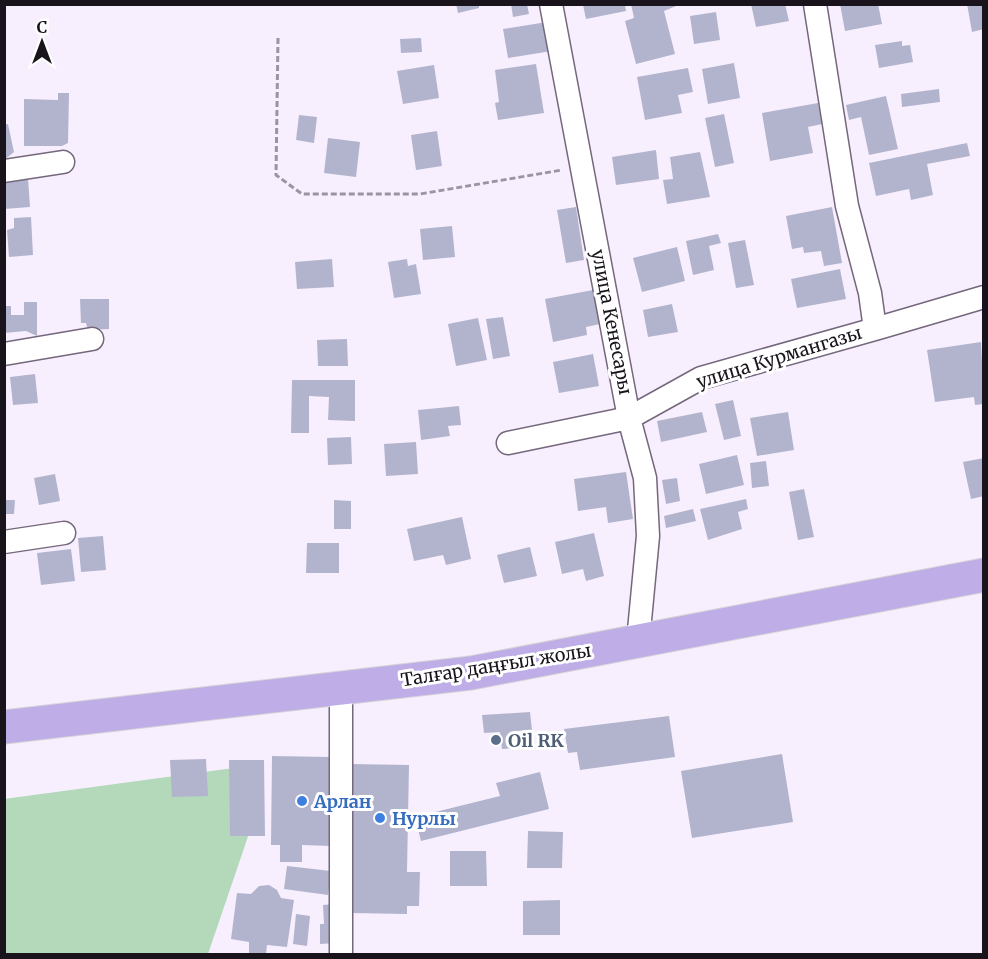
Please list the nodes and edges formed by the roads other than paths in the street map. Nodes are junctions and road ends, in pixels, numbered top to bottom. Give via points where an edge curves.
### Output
1 (551, 4) edge
2 (815, 4) edge
3 (63, 162) dead end
4 (4, 171) edge
5 (984, 297) edge
6 (875, 329) junction
7 (92, 339) dead end
8 (4, 354) edge
9 (629, 418) junction
10 (508, 443) dead end
11 (64, 533) dead end
12 (4, 542) edge
13 (984, 574) edge
14 (638, 641) junction
15 (341, 688) junction
16 (4, 727) edge
17 (341, 954) edge

1 - 9 street, улица Кенесары
2 - 6 street, улица Курмангазы via 847,206 870,293
3 - 4 street
5 - 6 street
6 - 9 street, улица Курмангазы via 701,378
7 - 8 street
9 - 10 street, улица Курмангазы
9 - 14 street, улица Кенесары via 645,478 648,536
11 - 12 street
13 - 14 main road, Талғар даңғыл жолы
14 - 15 main road, Талғар даңғыл жолы via 471,673
15 - 16 main road, Талғар даңғыл жолы
15 - 17 street

